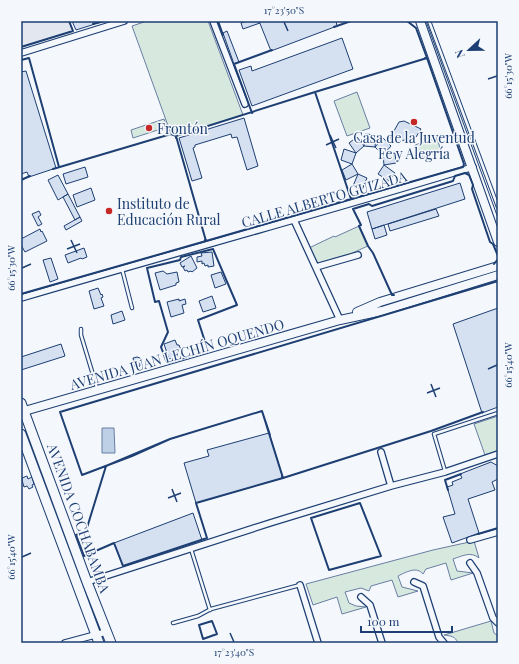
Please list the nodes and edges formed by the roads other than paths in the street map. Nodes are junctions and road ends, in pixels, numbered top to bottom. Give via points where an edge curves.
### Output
1 (124, 21) edge
2 (214, 21) edge
3 (420, 21) edge
4 (429, 21) edge
5 (21, 53) edge
6 (245, 104) dead end
7 (473, 167) junction
8 (498, 207) edge
9 (294, 220) junction
10 (495, 220) edge
11 (498, 242) edge
12 (358, 255) dead end
13 (498, 266) edge
14 (316, 267) junction
15 (122, 268) junction
16 (498, 275) edge
17 (21, 298) edge
18 (132, 308) dead end
19 (340, 320) junction
20 (81, 330) dead end
21 (98, 390) junction
22 (22, 409) edge
23 (498, 413) edge
24 (21, 434) edge
25 (381, 452) dead end
26 (498, 454) edge
27 (446, 472) junction
28 (391, 486) junction
29 (498, 532) edge
30 (70, 538) junction
31 (470, 540) dead end
32 (61, 541) junction
33 (191, 548) junction
34 (470, 563) dead end
35 (87, 582) junction
36 (414, 582) dead end
37 (300, 585) joint
38 (361, 597) dead end
39 (210, 610) junction
40 (173, 623) dead end
41 (498, 623) edge
42 (106, 632) junction
43 (97, 639) edge
44 (65, 643) edge
45 (111, 643) edge
46 (318, 643) edge
47 (382, 643) edge
48 (444, 643) edge

1 - 5 street
2 - 6 street
3 - 7 street
4 - 8 lane
7 - 9 street, CALLE ALBERTO GUIZADA
7 - 10 street
9 - 14 street
9 - 15 street, CALLE ALBERTO GUIZADA
10 - 11 street
12 - 14 street
13 - 19 street, AVENIDA JUAN LECHÍN OQUENDO via 380,302
14 - 19 street
15 - 17 street, CALLE ALBERTO GUIZADA
15 - 18 lane
16 - 19 street, AVENIDA JUAN LECHÍN OQUENDO via 382,311
19 - 21 street, AVENIDA JUAN LECHÍN OQUENDO
20 - 21 lane
21 - 22 street, AVENIDA JUAN LECHÍN OQUENDO
22 - 30 main road, AVENIDA COCHABAMBA
23 - 27 lane via 434,434
24 - 32 main road, AVENIDA COCHABAMBA
25 - 28 street
26 - 27 street
27 - 28 street
28 - 33 street
29 - 31 street
30 - 32 main road
30 - 35 main road, AVENIDA COCHABAMBA
32 - 43 main road, AVENIDA COCHABAMBA
33 - 35 street
33 - 39 lane
34 - 41 street via 477,572 493,618
35 - 42 main road, AVENIDA COCHABAMBA
36 - 48 street via 424,586 439,637
37 - 39 lane
37 - 46 street
38 - 47 street via 370,605
39 - 40 lane
42 - 43 street
42 - 45 main road, AVENIDA COCHABAMBA
43 - 44 street

